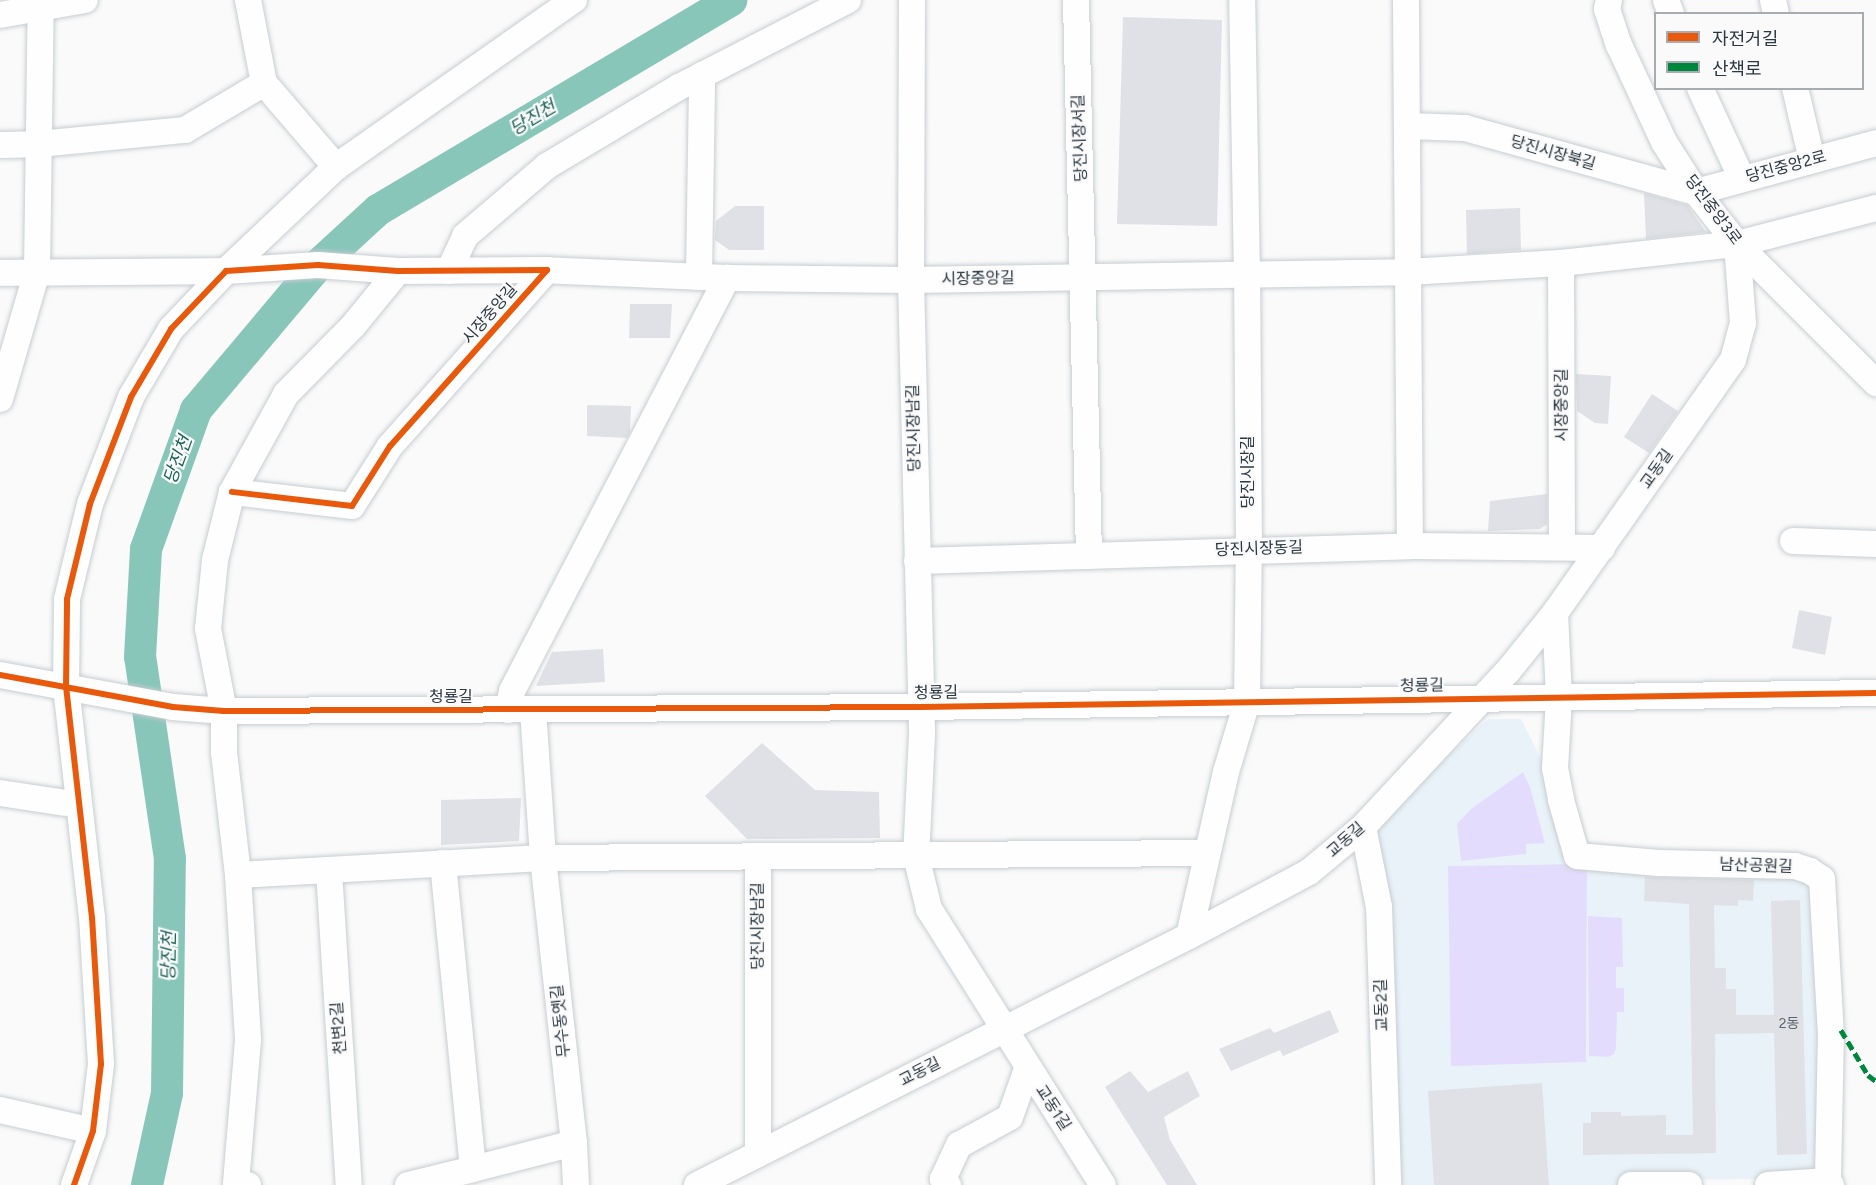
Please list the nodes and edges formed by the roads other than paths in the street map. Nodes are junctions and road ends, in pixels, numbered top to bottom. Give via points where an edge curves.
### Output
1 (85, 0) edge
2 (248, 0) edge
3 (574, 0) edge
4 (848, 0) edge
5 (912, 0) edge
6 (1076, 0) edge
7 (1242, 0) edge
8 (1406, 0) edge
9 (1609, 0) edge
10 (41, 3) edge
11 (0, 15) edge
12 (702, 75) junction
13 (264, 83) junction
14 (1701, 90) edge
15 (1795, 90) edge
16 (1408, 126) junction
17 (1876, 143) edge
18 (39, 144) junction
19 (0, 145) edge
20 (1812, 160) junction
21 (336, 167) junction
22 (1742, 179) junction
23 (1696, 192) junction
24 (1876, 208) edge
25 (1737, 244) junction
26 (1561, 263) junction
27 (547, 270) junction
28 (226, 271) junction
29 (398, 271) junction
30 (449, 271) junction
31 (37, 272) junction
32 (1408, 272) junction
33 (0, 273) edge
34 (1247, 276) junction
35 (699, 277) junction
36 (1084, 277) junction
37 (727, 278) junction
38 (911, 280) junction
39 (1876, 383) edge
40 (0, 399) edge
41 (232, 492) junction
42 (1793, 541) dead end
43 (1876, 544) edge
44 (1410, 546) junction
45 (1562, 546) junction
46 (1602, 548) junction
47 (1249, 549) junction
48 (1089, 555) junction
49 (917, 561) junction
50 (1555, 613) junction
51 (0, 675) edge
52 (66, 687) junction
53 (1876, 693) edge
54 (1559, 697) junction
55 (1482, 700) junction
56 (1247, 702) junction
57 (920, 706) junction
58 (520, 710) junction
59 (224, 711) junction
60 (0, 793) edge
61 (65, 803) dead end
62 (1363, 826) junction
63 (1207, 853) junction
64 (758, 856) junction
65 (916, 856) junction
66 (543, 858) junction
67 (443, 863) junction
68 (329, 871) junction
69 (238, 875) junction
70 (1189, 936) junction
71 (1006, 1028) junction
72 (1027, 1069) junction
73 (0, 1110) edge
74 (93, 1131) junction
75 (574, 1143) junction
76 (758, 1154) junction
77 (473, 1169) junction
78 (734, 1177) edge
79 (1830, 1183) edge
80 (240, 1184) edge
81 (74, 1185) edge
82 (349, 1185) edge
83 (408, 1185) edge
84 (576, 1185) edge
85 (697, 1185) edge
86 (948, 1185) edge
87 (1103, 1185) edge
88 (1388, 1185) edge
89 (1631, 1185) edge
90 (1689, 1185) edge
91 (1768, 1185) edge

1 - 10 street
2 - 13 street
3 - 21 street
4 - 12 street
5 - 38 street, 당진시장남길
6 - 36 street, 당진시장서길
7 - 34 street, 당진시장길
8 - 16 street
9 - 23 street, 당진중앙3로 via 1607,9 1618,45 1664,142
10 - 11 street
10 - 18 street
12 - 30 street via 548,166 465,236
12 - 35 street
13 - 18 street via 185,130
13 - 21 street
14 - 22 street
15 - 20 street
16 - 23 street, 당진시장북길 via 1465,128
16 - 32 street
17 - 20 street, 당진중앙2로
18 - 19 street
18 - 31 street
20 - 22 street, 당진중앙2로
21 - 28 street
22 - 23 street, 당진중앙2로
23 - 25 street, 당진중앙3로
24 - 25 street
25 - 26 street
25 - 39 street, 당진중앙3로
25 - 46 street, 교동길 via 1743,322 1733,360
26 - 32 street
26 - 45 street, 시장중앙길
27 - 30 street, 시장중앙길
27 - 35 street, 시장중앙길
27 - 41 street, 시장중앙길 via 390,446 352,506
28 - 29 street, 시장중앙길 via 318,265
28 - 31 street, 시장중앙길
28 - 52 street via 171,329 131,397 110,450 90,504 67,599
29 - 30 street, 시장중앙길
29 - 41 street via 353,326 286,394
31 - 33 street, 시장중앙길
31 - 40 street
32 - 34 street
32 - 44 street
34 - 36 street, 시장중앙길
34 - 47 street, 당진시장길
35 - 37 street, 시장중앙길
36 - 38 street, 시장중앙길
36 - 48 street
37 - 38 street, 시장중앙길
37 - 58 street via 512,691
38 - 49 street, 당진시장남길
41 - 59 street via 215,560 208,629
42 - 43 street
44 - 45 street, 당진시장동길
44 - 47 street, 당진시장동길
45 - 46 street, 당진시장동길
46 - 50 street, 교동길
47 - 48 street, 당진시장동길
47 - 56 street, 당진시장길
48 - 49 street, 당진시장동길
49 - 57 street, 당진시장남길
50 - 54 street
50 - 55 street, 교동길
51 - 52 street, 청룡길
52 - 59 street, 청룡길 via 173,707
52 - 74 street via 98,990 101,1064
53 - 54 street, 청룡길
54 - 55 street, 청룡길
54 - 79 street, 남산공원길 via 1555,768 1560,800 1578,856 1659,863 1795,866 1822,879 1831,1033
55 - 56 street, 청룡길
55 - 62 street, 교동길
56 - 57 street, 청룡길
56 - 63 street, 당진시장길
57 - 58 street, 청룡길
57 - 65 street, 당진시장남길
58 - 59 street, 청룡길
58 - 66 street, 무수동옛길
59 - 69 street via 224,753
60 - 61 street
62 - 70 street, 교동길 via 1309,872
62 - 88 street, 교동2길 via 1379,907
63 - 65 street
63 - 70 street, 당진시장길
64 - 65 street
64 - 66 street
64 - 76 street, 당진시장남길
65 - 71 street, 당진시장남길 via 929,909
66 - 67 street
66 - 75 street, 무수동옛길
67 - 68 street
67 - 77 street
68 - 69 street
68 - 82 street, 천변2길
69 - 80 street via 248,1039
70 - 71 street, 교동길
71 - 72 street, 교동1길
71 - 76 street, 교동길
72 - 86 street via 1010,1117 959,1145 943,1179
72 - 87 street, 교동1길
73 - 74 street
74 - 81 street
75 - 77 street
75 - 84 street, 무수동옛길
76 - 78 street, 교동길
77 - 83 street
78 - 85 street, 교동길
79 - 91 street
89 - 90 street

